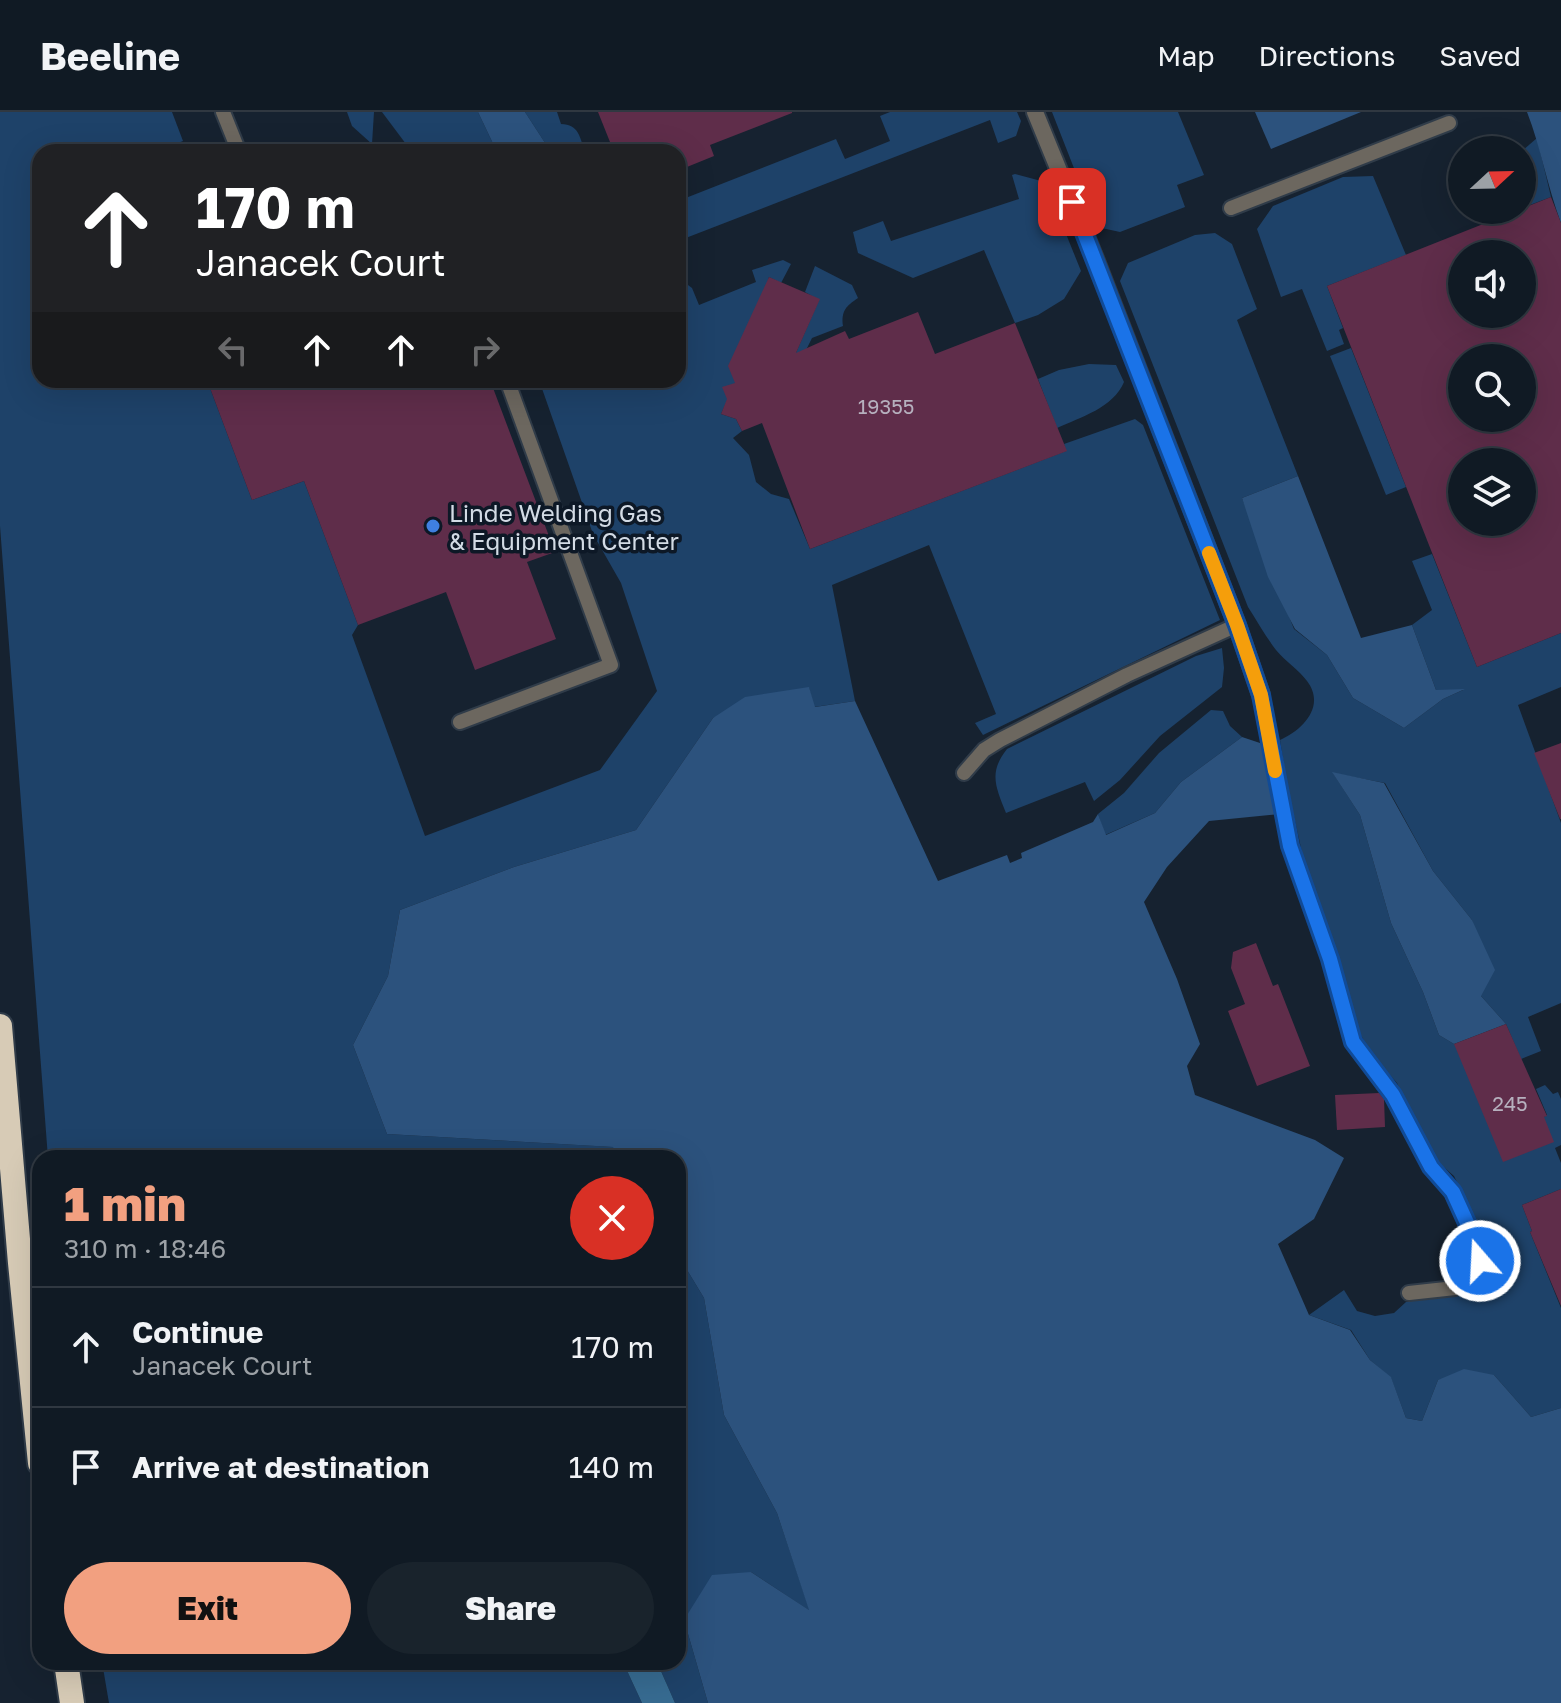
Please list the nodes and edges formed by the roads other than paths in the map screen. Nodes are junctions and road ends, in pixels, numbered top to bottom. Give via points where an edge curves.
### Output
1 (223, 112) edge
2 (1035, 112) edge
3 (1449, 123) dead end
4 (236, 144) edge
5 (1231, 208) dead end
6 (510, 388) edge
7 (1237, 625) junction
8 (1261, 695) joint
9 (460, 722) dead end
10 (964, 773) dead end
11 (0, 1026) edge
12 (1409, 1293) dead end
13 (32, 1383) edge
14 (67, 1670) edge
15 (72, 1703) edge

1 - 4 lane
2 - 7 street
3 - 5 lane
6 - 9 lane via 611,665
7 - 8 street
7 - 10 lane via 1000,740
8 - 12 lane via 1290,846 1353,1042 1393,1095 1431,1167 1453,1192 1480,1261 1455,1288
11 - 13 highway
14 - 15 highway

